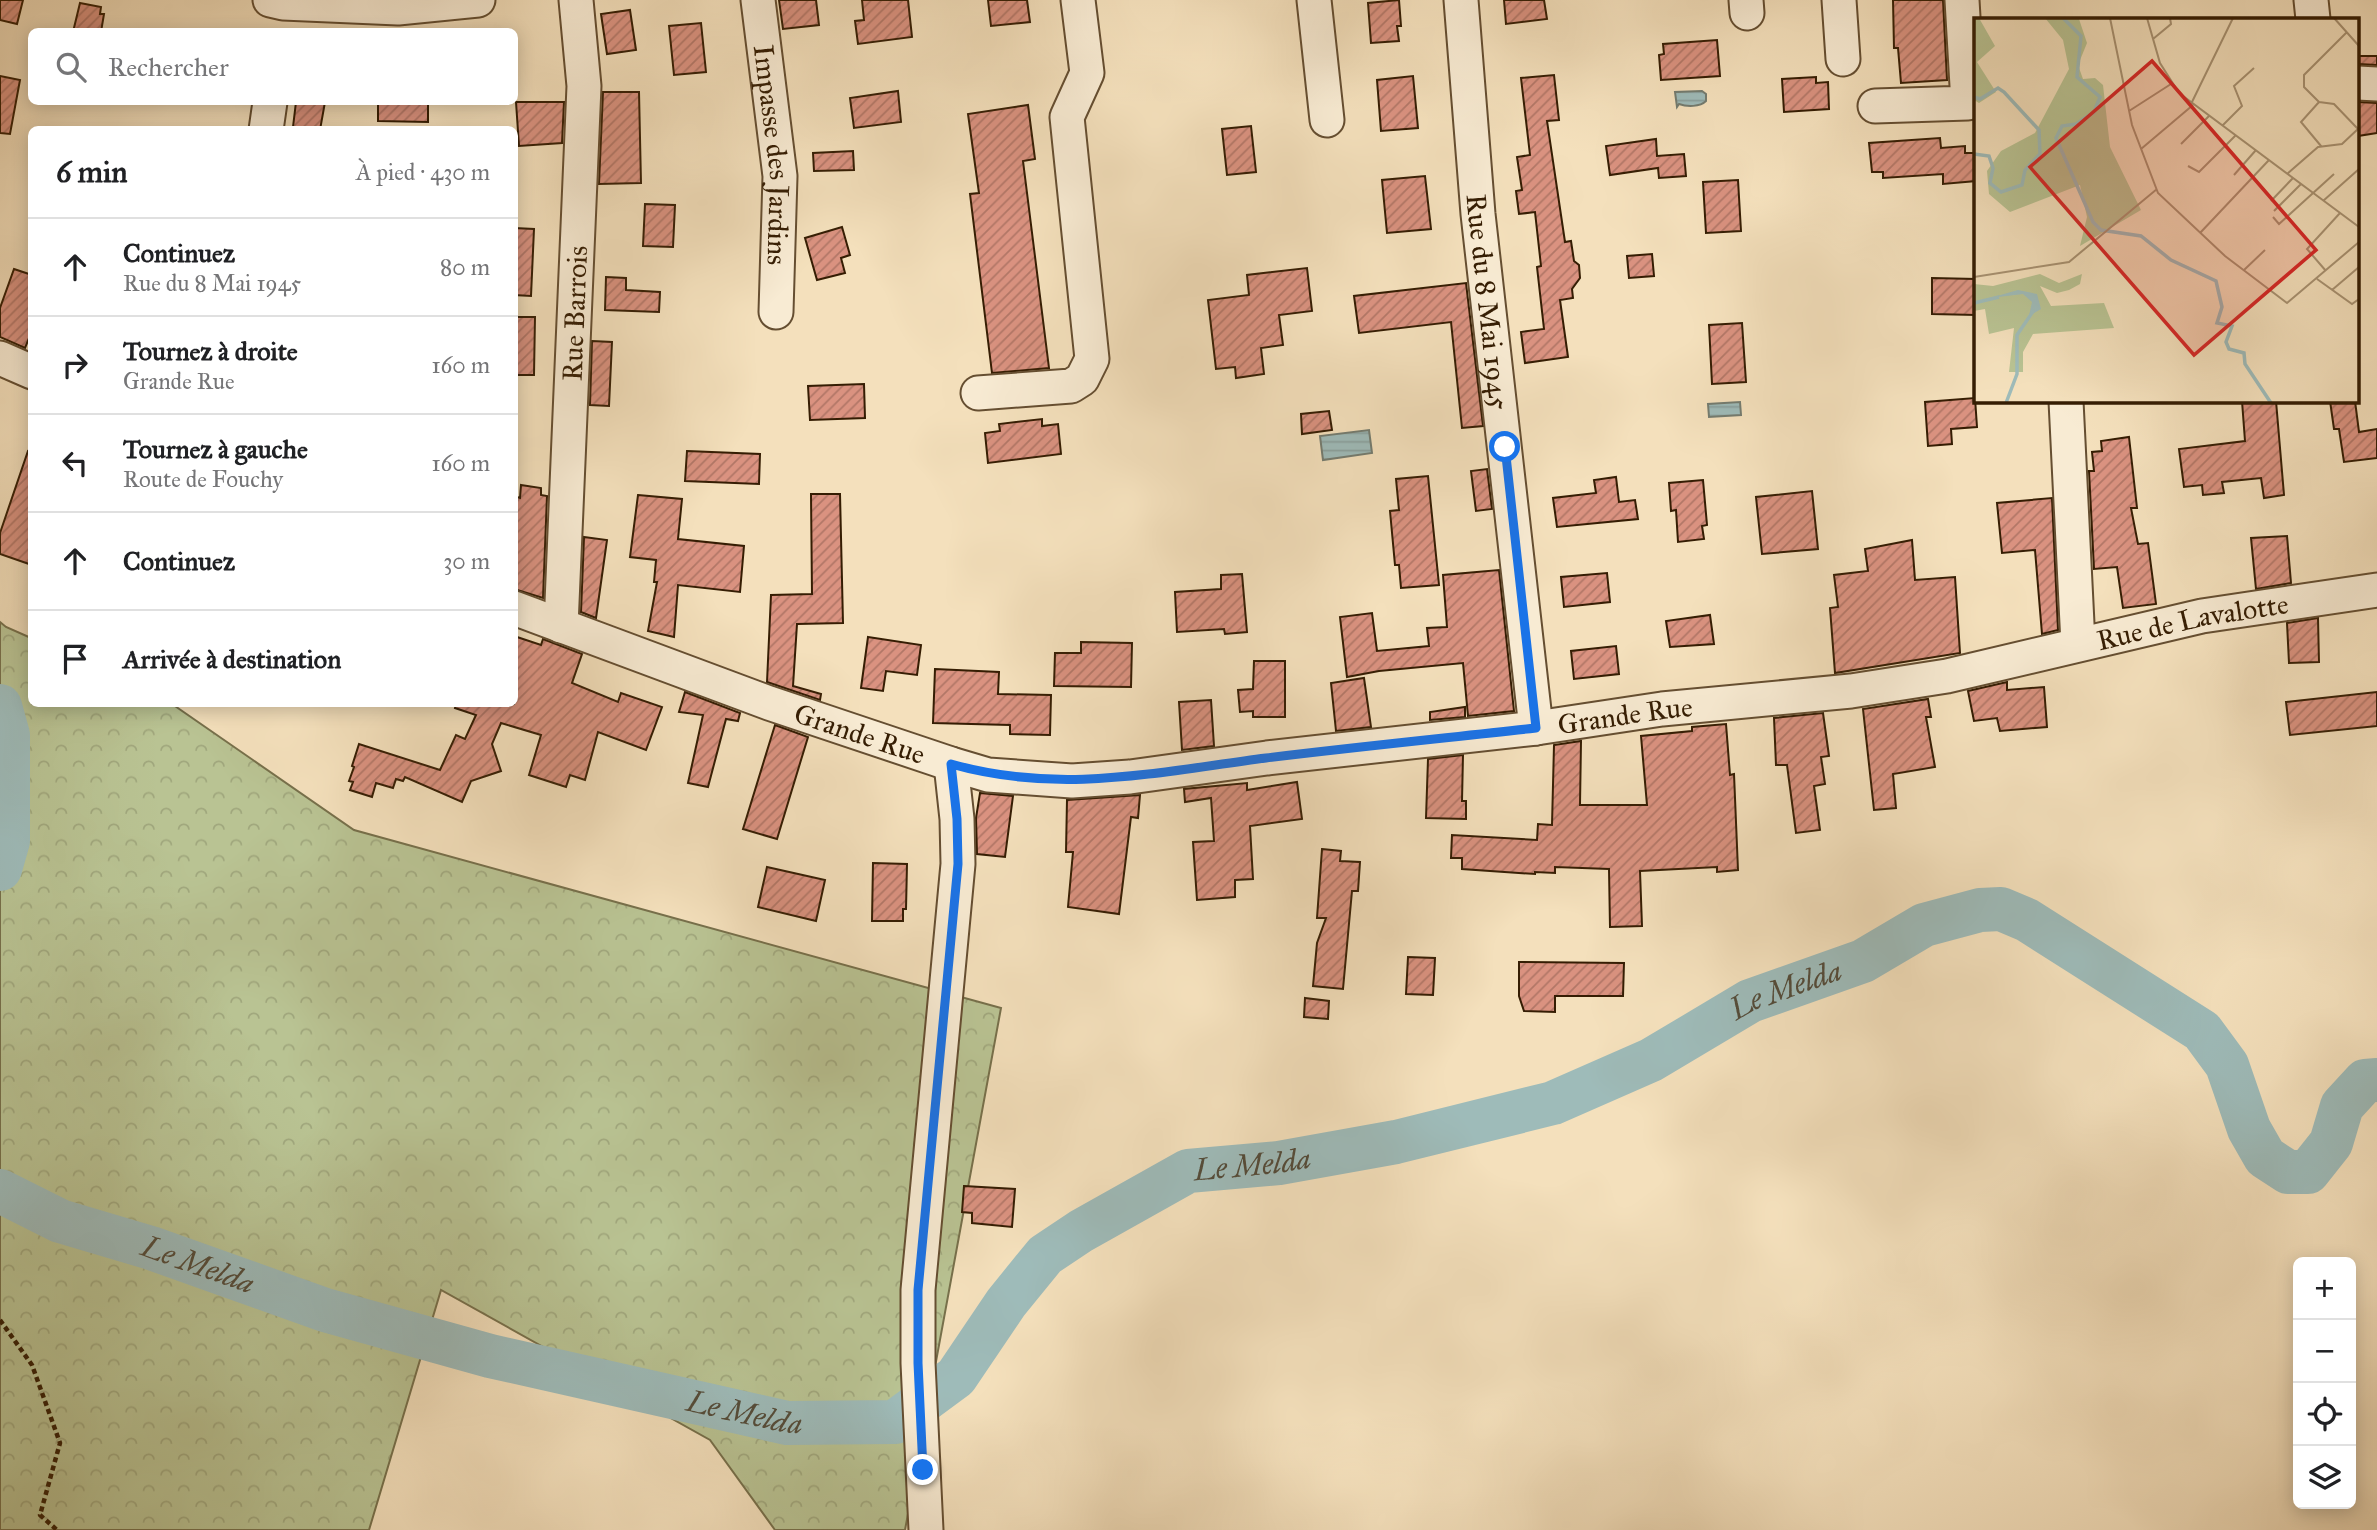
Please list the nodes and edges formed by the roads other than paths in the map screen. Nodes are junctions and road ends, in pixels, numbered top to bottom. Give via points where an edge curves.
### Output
1 (478, 0) edge
2 (576, 0) edge
3 (758, 0) edge
4 (1078, 0) edge
5 (1314, 0) edge
6 (1461, 0) edge
7 (1839, 0) edge
8 (1962, 0) edge
9 (2311, 0) edge
10 (277, 12) edge
11 (2313, 18) edge
12 (1843, 60) dead end
13 (270, 105) edge
14 (1874, 106) dead end
15 (1327, 120) dead end
16 (267, 126) edge
17 (776, 312) dead end
18 (0, 358) edge
19 (28, 370) edge
20 (978, 393) dead end
21 (2066, 402) edge
22 (2377, 590) edge
23 (518, 610) edge
24 (561, 626) junction
25 (2078, 644) junction
26 (2009, 661) joint
27 (1536, 728) junction
28 (951, 764) junction
29 (926, 1530) edge

1 - 10 street
2 - 24 street, Rue Barrois via 584,86
3 - 17 street, Impasse des Jardins via 780,176
4 - 20 street via 1087,73 1067,117 1091,359 1082,379 1071,386
5 - 15 street
6 - 27 street, Rue du 8 Mai 1945 via 1478,214
7 - 12 street
8 - 14 street via 1968,103
9 - 11 street
13 - 16 street
18 - 19 street
21 - 25 street
22 - 25 street, Rue de Lavalotte via 2202,617
23 - 24 street, Grande Rue
24 - 28 street, Grande Rue
25 - 26 street, Rue de Lavalotte
26 - 27 street, Grande Rue via 1851,691 1662,709
27 - 28 street, Grande Rue via 1072,781 988,775
28 - 29 street via 958,864 918,1290

